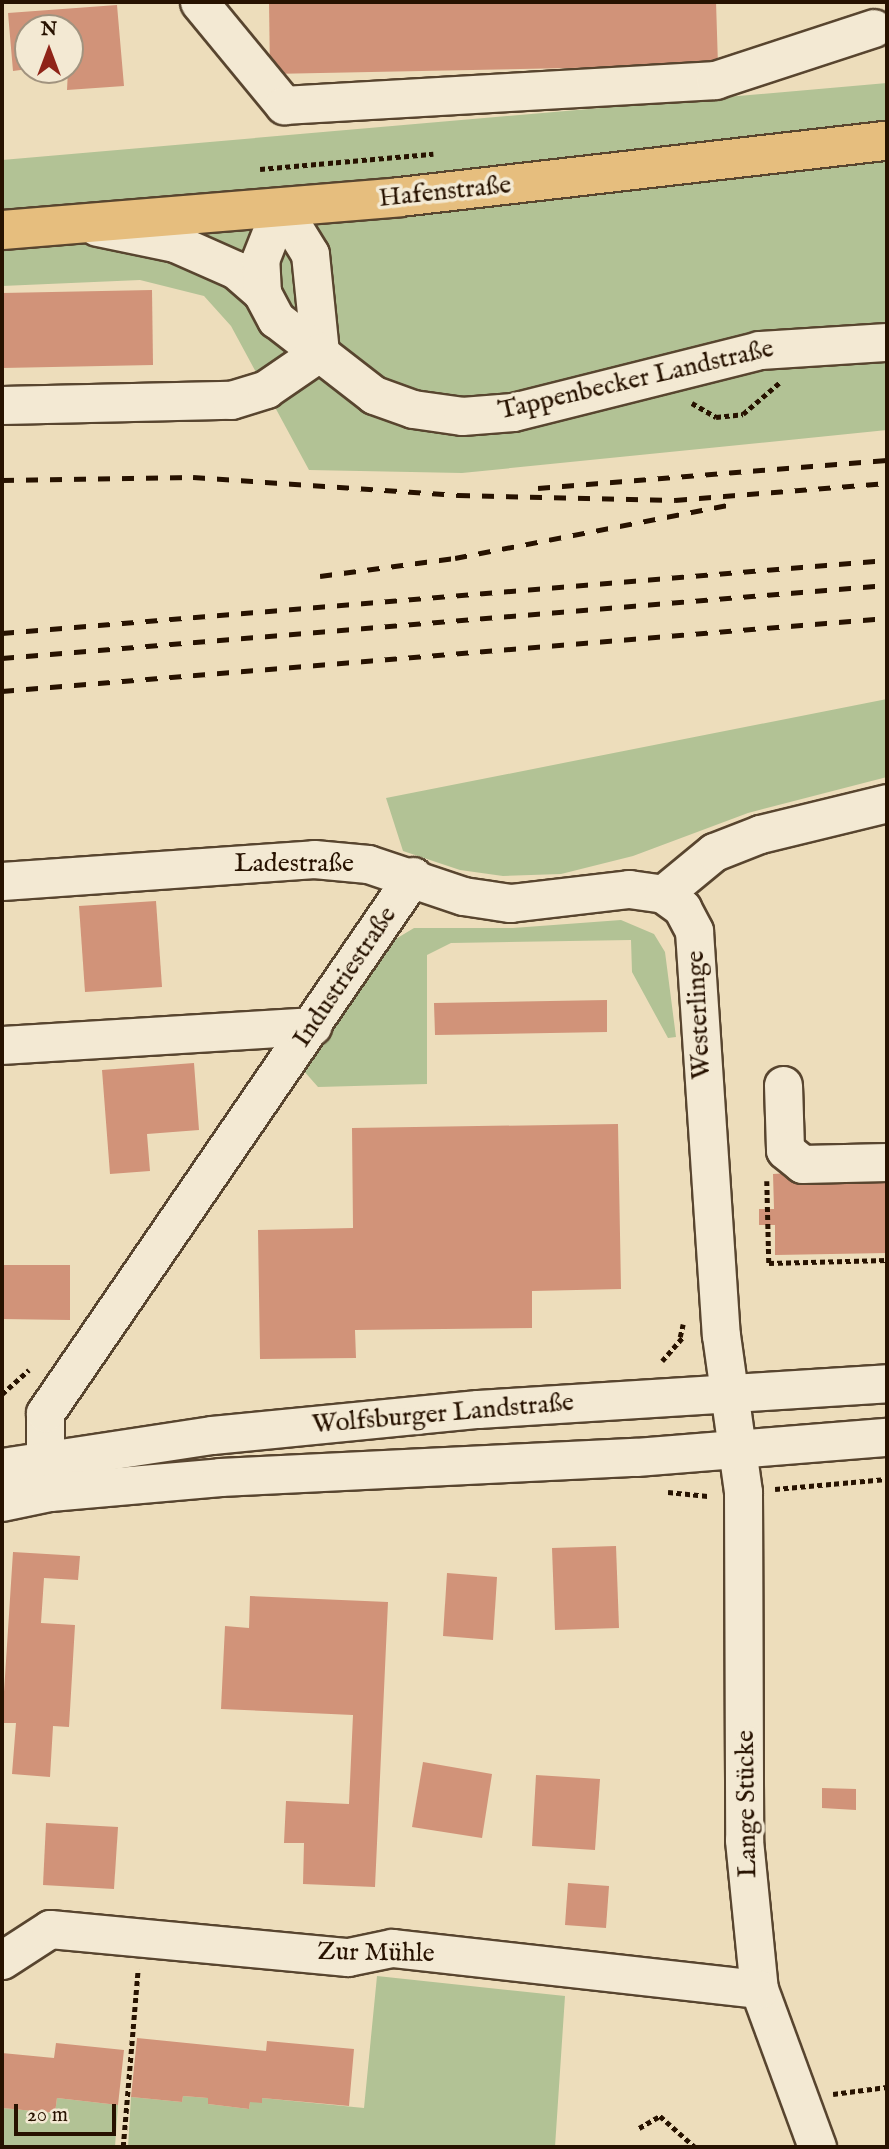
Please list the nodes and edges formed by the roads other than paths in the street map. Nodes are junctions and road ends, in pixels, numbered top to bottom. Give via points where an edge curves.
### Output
1 (199, 2) edge
2 (874, 27) dead end
3 (887, 141) edge
4 (281, 208) junction
5 (86, 224) junction
6 (2, 230) edge
7 (262, 293) junction
8 (887, 342) edge
9 (320, 352) junction
10 (2, 405) edge
11 (887, 803) edge
12 (413, 876) junction
13 (2, 881) edge
14 (663, 894) junction
15 (312, 1026) junction
16 (2, 1045) edge
17 (783, 1085) dead end
18 (887, 1162) edge
19 (887, 1383) edge
20 (729, 1394) junction
21 (887, 1437) edge
22 (737, 1449) junction
23 (45, 1457) junction
24 (2, 1466) edge
25 (2, 1502) edge
26 (2, 1959) edge
27 (759, 1989) junction
28 (817, 2147) edge

1 - 2 street via 284,105 715,80
3 - 4 main road, Hafenstraße
4 - 5 main road, Hafenstraße
4 - 7 street via 260,260
4 - 9 street via 310,254
5 - 6 main road, Hafenstraße
5 - 7 street, Tappenbecker Landstraße via 211,256
7 - 9 street, Tappenbecker Landstraße via 276,319
8 - 9 street, Tappenbecker Landstraße via 759,350 570,399 463,416 413,409 374,395
9 - 10 street via 266,388 231,400
11 - 14 street via 725,848
12 - 13 street, Ladestraße via 368,864 314,859
12 - 14 street, Ladestraße via 463,896 510,903 629,889
12 - 15 street, Industriestraße
14 - 20 street, Westerlinge via 682,908 694,931 711,1213
15 - 16 street
15 - 23 street, Industriestraße via 45,1413
17 - 18 street via 785,1150 807,1163
19 - 20 street, Wolfsburger Landstraße
20 - 22 street, Westerlinge
20 - 23 street, Wolfsburger Landstraße via 465,1411
21 - 22 street, Wolfsburger Landstraße
22 - 25 street, Wolfsburger Landstraße via 220,1477 50,1492
22 - 27 street, Lange Stücke via 744,1492 744,1840
23 - 24 street, Wolfsburger Landstraße
26 - 27 street, Zur Mühle via 50,1929 348,1957 392,1948
27 - 28 street, Lange Stücke

